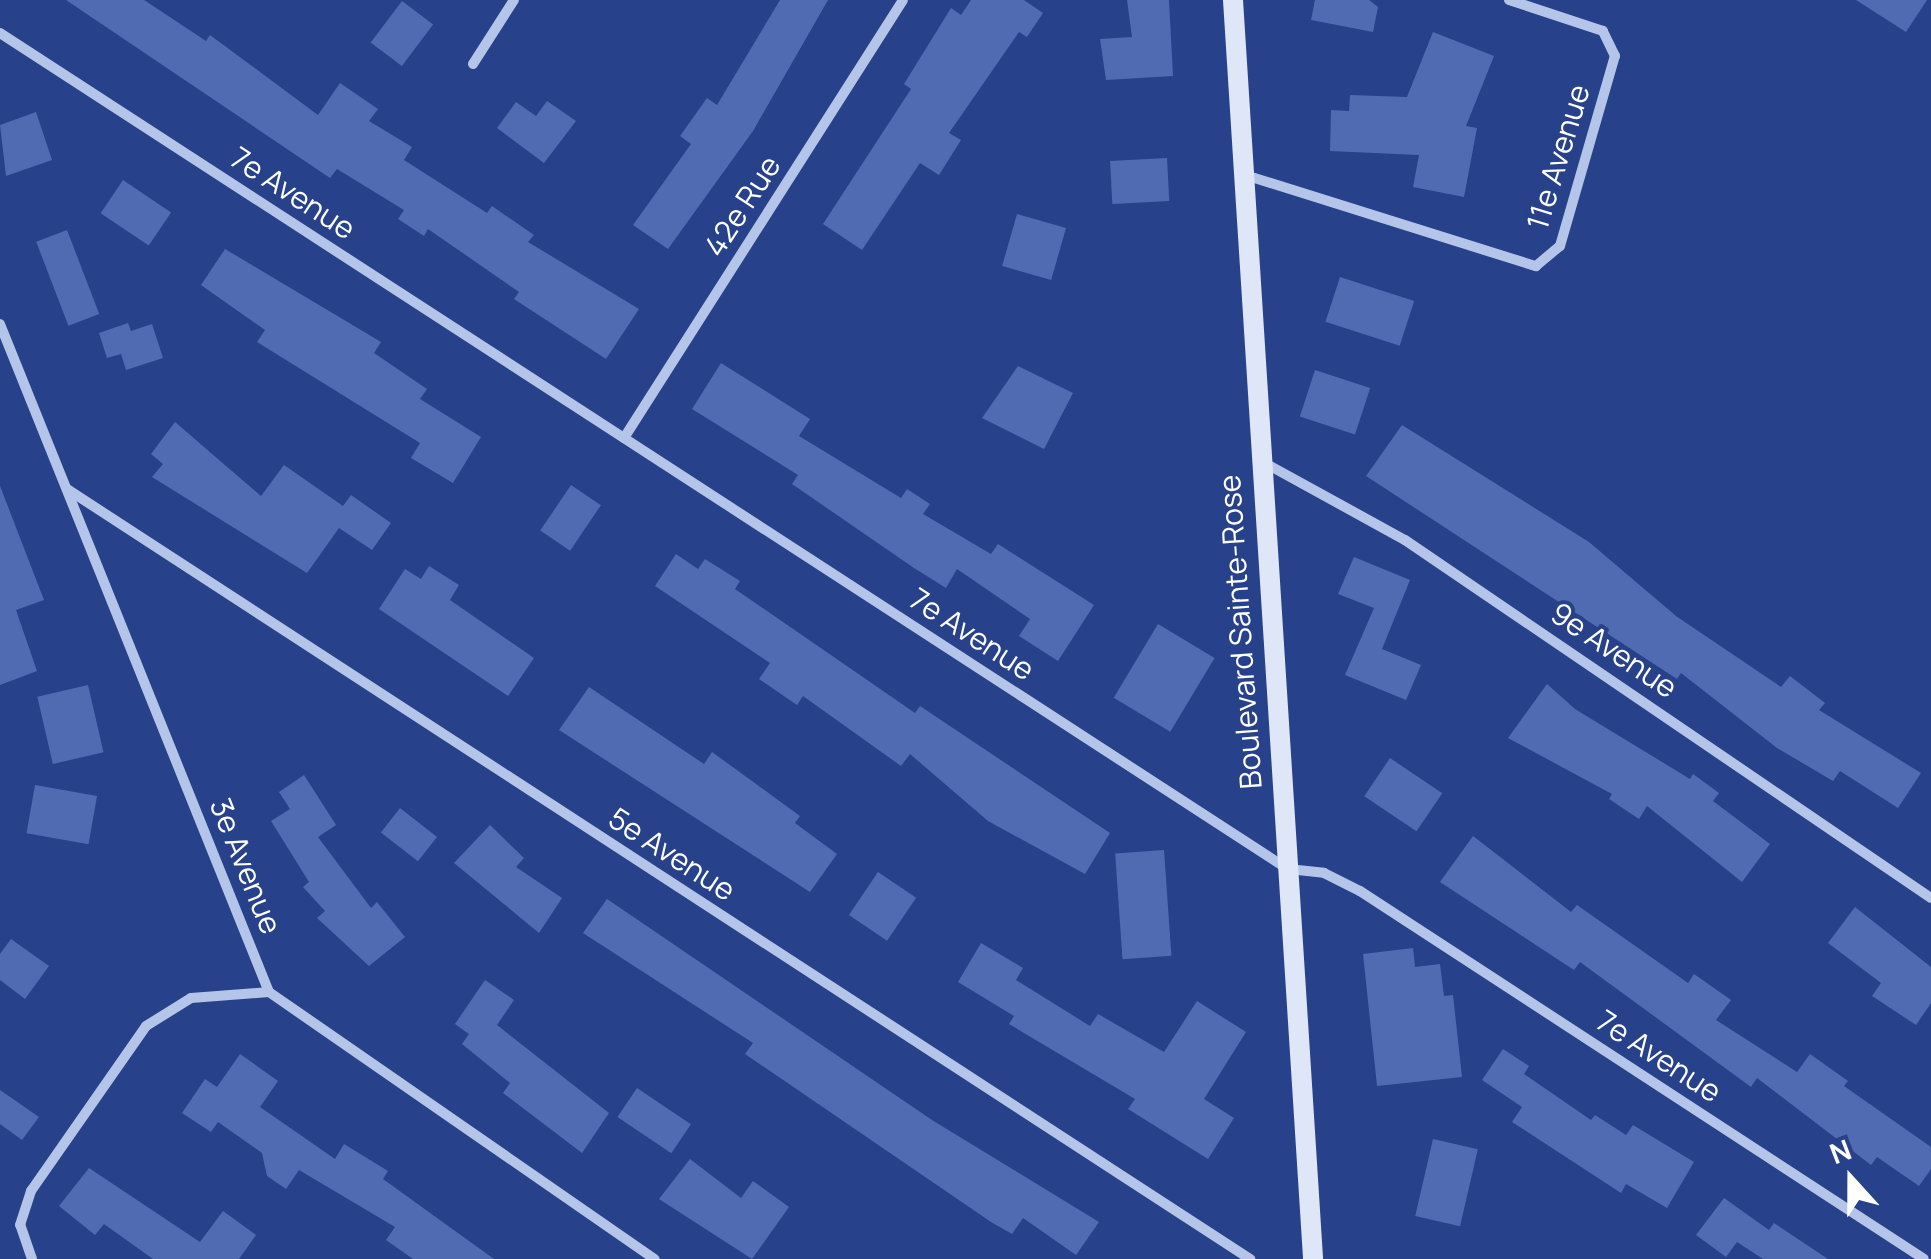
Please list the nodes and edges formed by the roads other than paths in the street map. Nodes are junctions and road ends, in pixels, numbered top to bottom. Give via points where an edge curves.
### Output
1 (514, 0) edge
2 (903, 0) edge
3 (1233, 0) edge
4 (1509, 0) edge
5 (0, 33) edge
6 (473, 64) dead end
7 (1244, 174) junction
8 (0, 324) edge
9 (624, 438) junction
10 (1259, 460) junction
11 (67, 489) junction
12 (1288, 869) junction
13 (1931, 898) edge
14 (270, 992) junction
15 (32, 1259) edge
16 (654, 1259) edge
17 (1250, 1259) edge
18 (1312, 1259) edge
19 (1924, 1259) edge

1 - 6 street
2 - 9 street, 42e Rue
3 - 7 street, Boulevard Sainte-Rose
4 - 7 street, 11e Avenue via 1603,31 1615,56 1560,246 1536,266
5 - 9 street, 7e Avenue
7 - 10 street, Boulevard Sainte-Rose
8 - 11 street, 3e Avenue
9 - 12 street, 7e Avenue
10 - 12 street, Boulevard Sainte-Rose
10 - 13 street, 9e Avenue via 1405,540
11 - 14 street, 3e Avenue
11 - 17 street, 5e Avenue
12 - 18 street, Boulevard Sainte-Rose
12 - 19 street, 7e Avenue via 1324,873 1360,891
14 - 15 street via 192,998 146,1026 31,1191 20,1225
14 - 16 street

